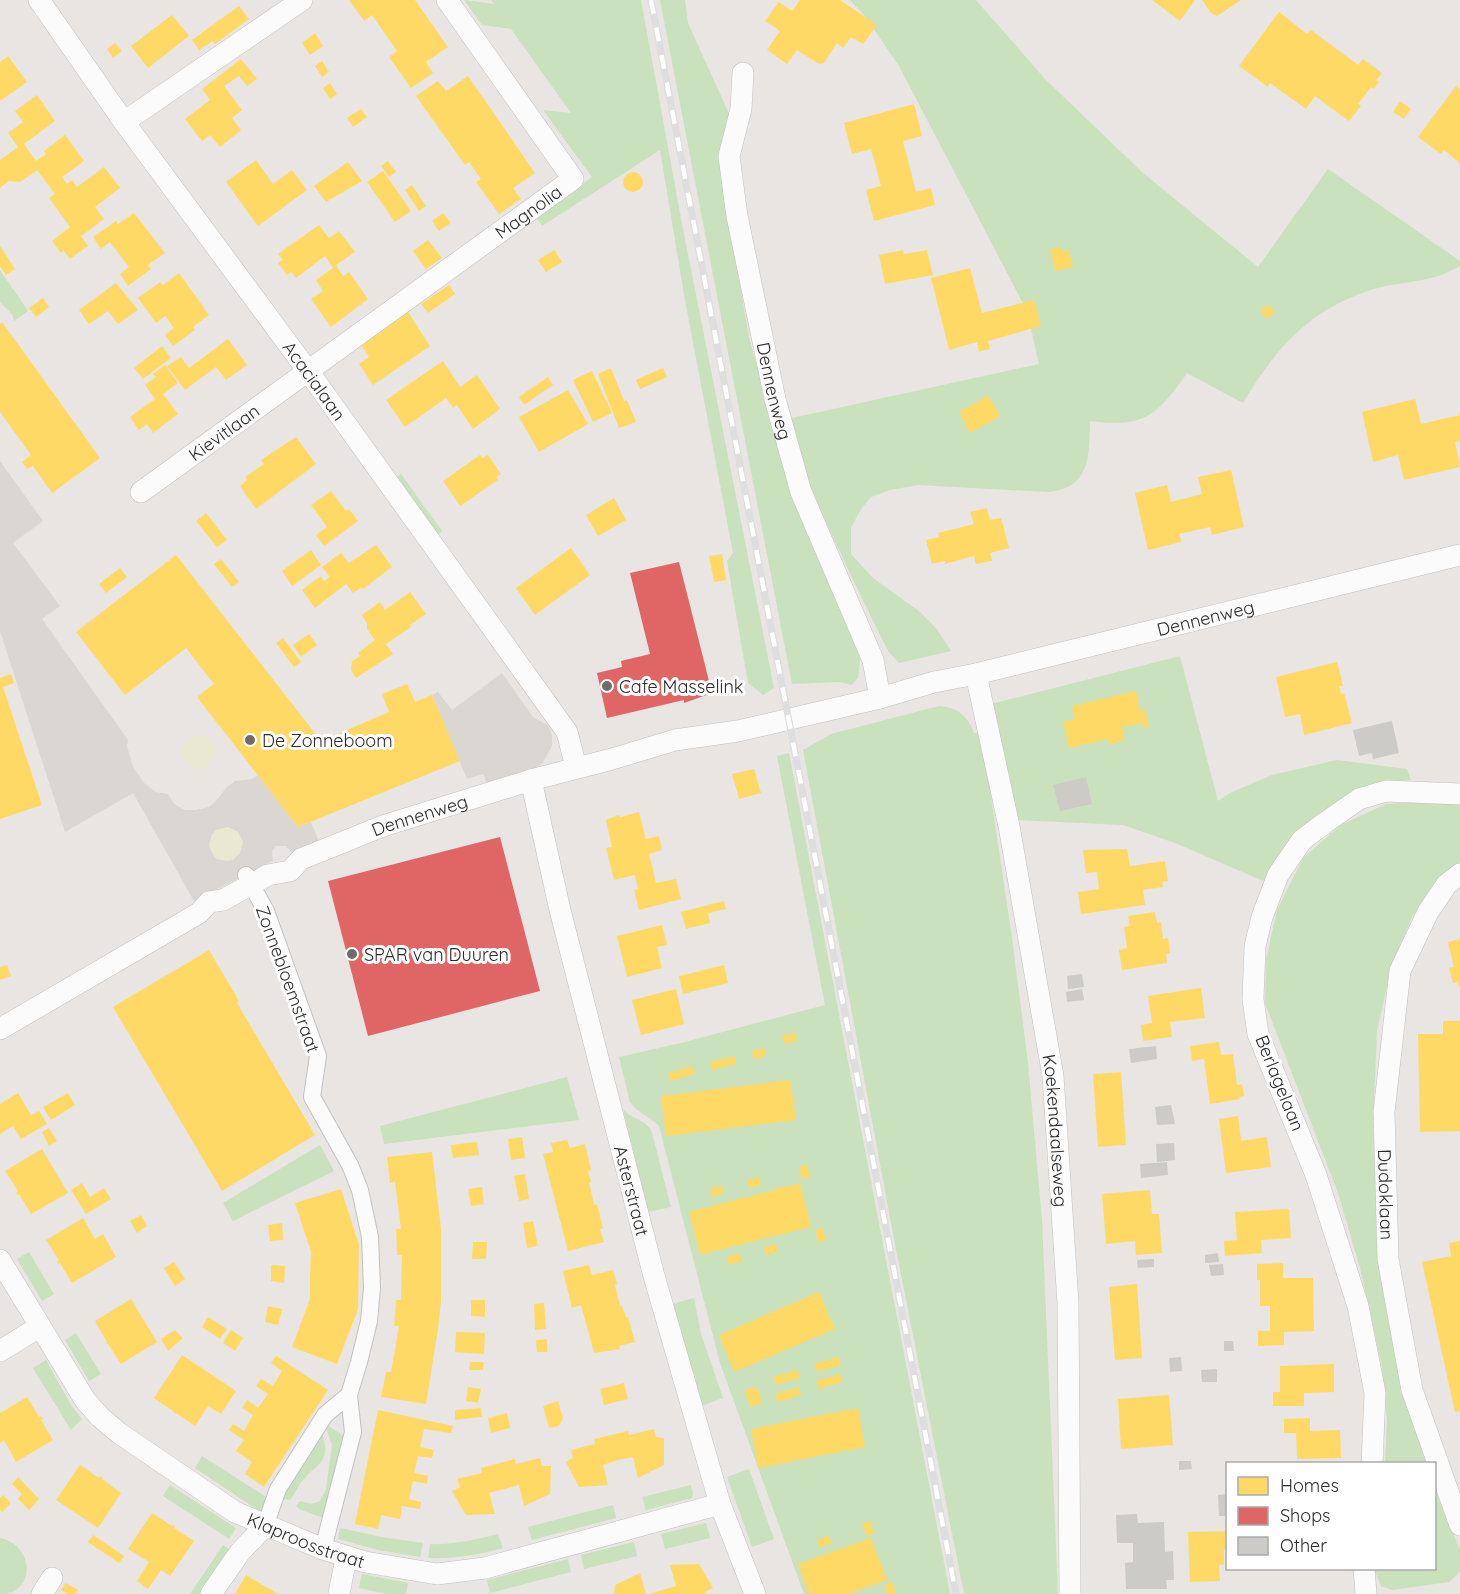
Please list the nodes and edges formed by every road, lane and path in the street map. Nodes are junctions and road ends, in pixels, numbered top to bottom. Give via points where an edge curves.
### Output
1 (39, 0) edge
2 (302, 0) edge
3 (447, 0) edge
4 (744, 73) dead end
5 (124, 122) junction
6 (308, 371) junction
7 (141, 492) dead end
8 (1460, 555) edge
9 (976, 674) junction
10 (880, 698) junction
11 (576, 767) junction
12 (531, 780) junction
13 (1460, 794) edge
14 (1460, 874) edge
15 (249, 879) junction
16 (0, 1029) edge
17 (0, 1260) edge
18 (39, 1327) junction
19 (0, 1351) edge
20 (349, 1395) junction
21 (1372, 1462) edge
22 (720, 1504) junction
23 (1460, 1525) edge
24 (265, 1526) junction
25 (323, 1549) junction
26 (346, 1558) junction
27 (1364, 1570) edge
28 (211, 1594) edge
29 (339, 1594) edge
30 (754, 1594) edge
31 (1070, 1594) edge
32 (1366, 1594) edge

1 - 5 street, Acacialaan
2 - 5 street
3 - 6 street, Magnolia via 573,179
4 - 10 street, Dennenweg via 741,109 729,156 737,216 775,399 801,492 873,660
5 - 6 street, Acacialaan
6 - 7 street, Kievitlaan
6 - 11 street, Acacialaan via 567,732
8 - 9 street, Dennenweg
9 - 10 street, Dennenweg
9 - 31 street, Koekendaalseweg via 1009,826 1053,1076 1068,1303
10 - 11 street, Dennenweg via 738,731 675,740
11 - 12 street, Dennenweg
12 - 15 street, Dennenweg via 382,826 301,859 290,871
12 - 22 street, Asterstraat via 654,1276
13 - 21 street, Berlagelaan via 1386,791 1359,799 1326,822 1302,840 1278,875 1255,946 1253,999 1258,1034 1317,1174 1358,1306 1375,1393
14 - 23 street, Dudoklaan via 1447,884 1428,912 1400,971 1384,1112 1388,1259 1412,1390
15 - 16 street, Dennenweg via 223,900 209,902 199,913
15 - 20 street, Zonnebloemstraat via 266,911 318,1056 312,1097 350,1165 370,1237 369,1321
17 - 18 street, Klaproosstraat
18 - 19 street
18 - 24 street, Klaproosstraat via 100,1417 235,1512
20 - 24 street via 326,1414 290,1470 278,1489
20 - 25 street, Zonnebloemstraat via 353,1432
22 - 26 street, Klaproosstraat via 485,1568 437,1574
22 - 30 street, Asterstraat
24 - 25 street, Klaproosstraat
24 - 28 street via 240,1552
25 - 26 street, Klaproosstraat
26 - 29 street
27 - 32 street

